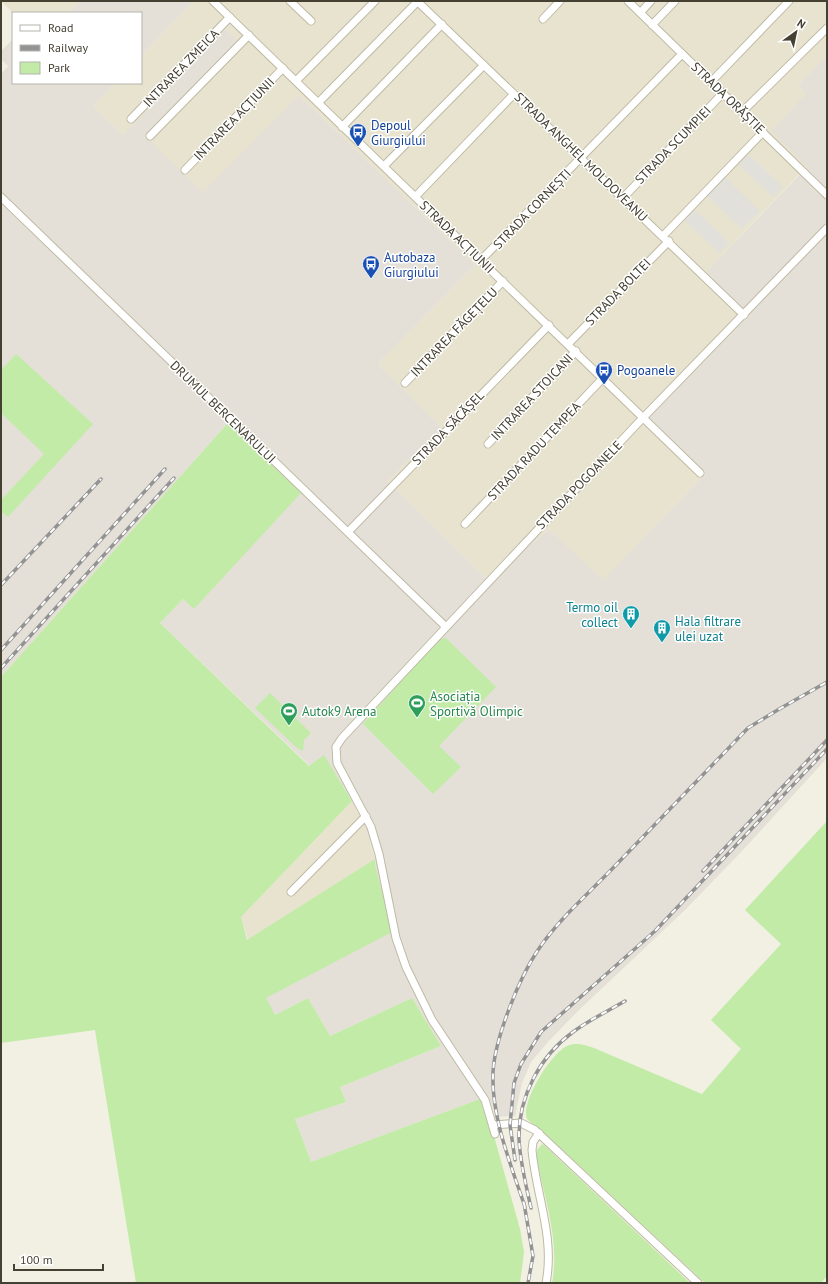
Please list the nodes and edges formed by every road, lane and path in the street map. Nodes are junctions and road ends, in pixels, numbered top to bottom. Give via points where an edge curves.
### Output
1 (213, 1) edge
2 (290, 1) edge
3 (375, 1) edge
4 (418, 1) edge
5 (560, 1) edge
6 (628, 1) edge
7 (651, 1) edge
8 (676, 1) edge
9 (789, 1) edge
10 (640, 13) junction
11 (230, 17) junction
12 (543, 20) dead end
13 (311, 21) dead end
14 (442, 24) junction
15 (652, 25) junction
16 (827, 28) edge
17 (249, 35) junction
18 (682, 54) junction
19 (484, 65) junction
20 (283, 68) junction
21 (296, 81) junction
22 (711, 82) junction
23 (723, 93) junction
24 (514, 94) junction
25 (318, 103) junction
26 (742, 112) junction
27 (131, 119) dead end
28 (342, 127) junction
29 (762, 132) junction
30 (150, 136) dead end
31 (582, 158) junction
32 (384, 166) junction
33 (185, 170) dead end
34 (827, 195) edge
35 (416, 196) junction
36 (1, 197) edge
37 (624, 198) junction
38 (827, 228) edge
39 (666, 238) junction
40 (482, 260) junction
41 (503, 281) junction
42 (744, 315) junction
43 (549, 325) junction
44 (568, 344) junction
45 (576, 351) junction
46 (604, 378) junction
47 (405, 383) dead end
48 (644, 417) junction
49 (488, 444) dead end
50 (700, 473) dead end
51 (465, 524) dead end
52 (348, 532) junction
53 (446, 626) junction
54 (366, 816) junction
55 (291, 892) dead end
56 (493, 1125) junction
57 (539, 1133) junction
58 (495, 1134) dead end
59 (546, 1283) edge
60 (698, 1283) edge

1 - 11 street, STRADA ACȚIUNII
2 - 13 street
3 - 21 street
4 - 14 street, STRADA ANGHEL MOLDOVEANU
4 - 25 street
5 - 12 street
6 - 10 street, STRADA ORĂȘTIE
7 - 10 street
8 - 15 street
9 - 22 street
10 - 15 street, STRADA ORĂȘTIE
11 - 17 street, STRADA ACȚIUNII
11 - 27 street, INTRAREA ZMEICA
14 - 19 street, STRADA ANGHEL MOLDOVEANU
14 - 28 street
15 - 18 street, STRADA ORĂȘTIE
16 - 26 street
17 - 20 street, STRADA ACȚIUNII
17 - 30 street
18 - 22 street, STRADA ORĂȘTIE
18 - 31 street, STRADA CORNEȘTI
19 - 24 street, STRADA ANGHEL MOLDOVEANU
19 - 32 street
20 - 21 street, STRADA ACȚIUNII
20 - 33 street, INTRAREA ACȚIUNII
21 - 25 street, STRADA ACȚIUNII
22 - 23 street, STRADA ORĂȘTIE
23 - 26 street, STRADA ORĂȘTIE
23 - 37 street, STRADA SCUMPIEI
24 - 31 street, STRADA ANGHEL MOLDOVEANU
24 - 35 street
25 - 28 street, STRADA ACȚIUNII
26 - 29 street, STRADA ORĂȘTIE
28 - 32 street, STRADA ACȚIUNII
29 - 34 street, STRADA ORĂȘTIE
29 - 39 street, STRADA BOLTEI
31 - 37 street, STRADA ANGHEL MOLDOVEANU
31 - 40 street, STRADA CORNEȘTI
32 - 35 street, STRADA ACȚIUNII
35 - 40 street, STRADA ACȚIUNII
36 - 52 street, DRUMUL BERCENARULUI
37 - 39 street, STRADA ANGHEL MOLDOVEANU
38 - 42 street, STRADA POGOANELE
39 - 42 street, STRADA ANGHEL MOLDOVEANU
39 - 44 street, STRADA BOLTEI
40 - 41 street, STRADA ACȚIUNII
41 - 43 street, STRADA ACȚIUNII
41 - 47 street, INTRAREA FĂGEȚELU
42 - 48 street, STRADA POGOANELE
43 - 44 street, STRADA ACȚIUNII
43 - 52 street, STRADA SĂCĂȘEL
44 - 45 street, STRADA ACȚIUNII
45 - 46 street, STRADA ACȚIUNII
45 - 49 street, INTRAREA STOICANI
46 - 48 street, STRADA ACȚIUNII
46 - 51 street, STRADA RADU TEMPEA
48 - 50 street, STRADA ACȚIUNII
48 - 53 street, STRADA POGOANELE
52 - 53 street, DRUMUL BERCENARULUI
53 - 54 street, STRADA POGOANELE via 345,734 336,747 337,763
54 - 55 street
54 - 56 street via 377,849 396,938 406,967 432,1020 485,1100
56 - 57 street via 518,1123 528,1125
56 - 58 street
57 - 59 street via 533,1142 532,1150 548,1236 549,1267
57 - 60 street

